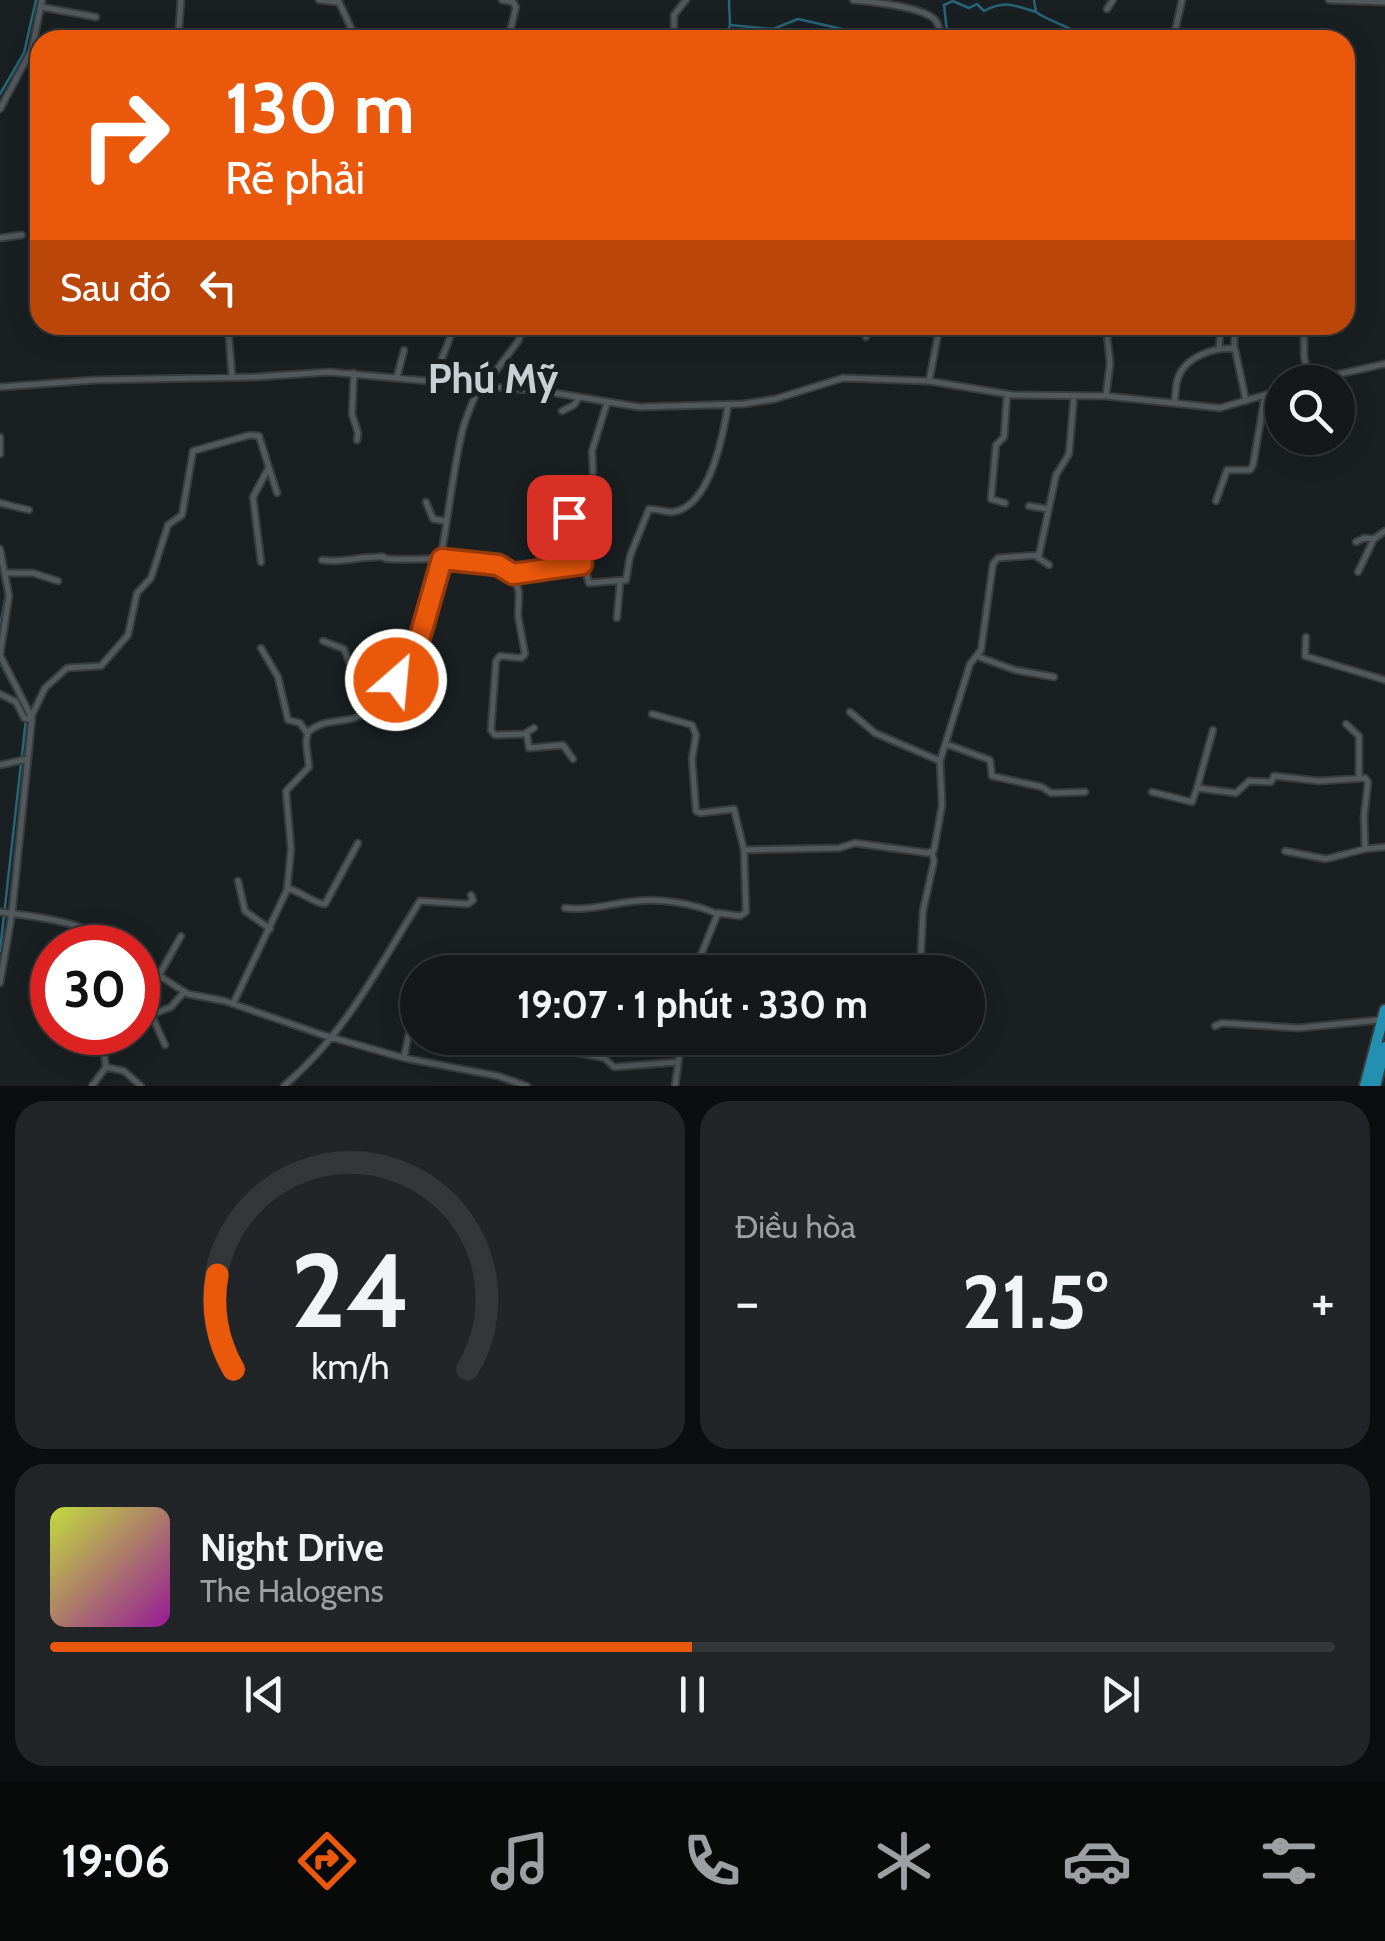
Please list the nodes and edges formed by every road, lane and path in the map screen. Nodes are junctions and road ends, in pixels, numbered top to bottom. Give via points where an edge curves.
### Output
1 (181, 0) edge
2 (319, 0) edge
3 (502, 0) edge
4 (686, 0) edge
5 (852, 0) edge
6 (1114, 0) edge
7 (1182, 0) edge
8 (1329, 0) edge
9 (339, 1) edge
10 (1385, 2) edge
11 (42, 4) edge
12 (1108, 9) dead end
13 (96, 18) dead end
14 (38, 30) edge
15 (179, 30) edge
16 (352, 30) edge
17 (510, 30) edge
18 (674, 30) edge
19 (940, 30) edge
20 (1175, 30) edge
21 (30, 56) edge
22 (0, 109) edge
23 (22, 235) dead end
24 (0, 238) edge
25 (229, 335) edge
26 (451, 335) edge
27 (520, 335) edge
28 (937, 335) edge
29 (1107, 335) edge
30 (1235, 335) edge
31 (1304, 335) edge
32 (1220, 336) dead end
33 (1234, 348) junction
34 (1219, 349) junction
35 (404, 350) dead end
36 (1385, 364) edge
37 (1305, 365) edge
38 (1355, 370) edge
39 (354, 373) junction
40 (232, 377) junction
41 (397, 377) junction
42 (433, 381) junction
43 (929, 381) junction
44 (0, 387) edge
45 (482, 387) junction
46 (1008, 394) junction
47 (1265, 395) edge
48 (1074, 396) junction
49 (1106, 396) junction
50 (579, 398) junction
51 (1265, 400) edge
52 (1246, 402) junction
53 (608, 404) junction
54 (1174, 404) junction
55 (728, 406) junction
56 (562, 411) dead end
57 (0, 437) edge
58 (357, 440) dead end
59 (0, 454) edge
60 (269, 466) junction
61 (593, 472) dead end
62 (277, 494) dead end
63 (1216, 501) dead end
64 (0, 502) edge
65 (426, 502) dead end
66 (1005, 503) dead end
67 (1029, 506) dead end
68 (1048, 508) junction
69 (29, 510) dead end
70 (535, 512) dead end
71 (444, 521) junction
72 (601, 525) dead end
73 (537, 528) dead end
74 (580, 531) junction
75 (1385, 531) edge
76 (1374, 539) junction
77 (1356, 542) dead end
78 (0, 552) edge
79 (1037, 557) junction
80 (442, 559) junction
81 (322, 560) dead end
82 (261, 562) dead end
83 (582, 564) junction
84 (1049, 565) dead end
85 (542, 568) junction
86 (1358, 572) dead end
87 (6, 573) junction
88 (513, 574) junction
89 (58, 581) dead end
90 (620, 582) junction
91 (618, 618) dead end
92 (1306, 636) dead end
93 (324, 641) dead end
94 (261, 648) dead end
95 (976, 656) junction
96 (1054, 677) dead end
97 (396, 680) junction
98 (1385, 680) edge
99 (0, 694) edge
100 (850, 712) dead end
101 (652, 714) dead end
102 (29, 718) junction
103 (1346, 724) dead end
104 (534, 728) dead end
105 (1213, 730) dead end
106 (307, 733) junction
107 (527, 733) junction
108 (945, 744) junction
109 (27, 759) junction
110 (573, 759) dead end
111 (940, 761) junction
112 (0, 765) edge
113 (1359, 778) junction
114 (1197, 788) junction
115 (1085, 792) dead end
116 (1152, 792) dead end
117 (358, 844) dead end
118 (1385, 847) edge
119 (1366, 848) junction
120 (744, 850) junction
121 (1284, 851) dead end
122 (932, 852) junction
123 (238, 880) dead end
124 (288, 888) junction
125 (471, 895) dead end
126 (565, 908) dead end
127 (5, 912) edge
128 (717, 914) junction
129 (65, 925) edge
130 (270, 929) junction
131 (180, 936) dead end
132 (701, 955) edge
133 (921, 955) edge
134 (160, 973) edge
135 (160, 978) edge
136 (0, 983) edge
137 (184, 992) junction
138 (233, 1004) junction
139 (160, 1013) edge
140 (1384, 1015) edge
141 (1215, 1026) dead end
142 (160, 1034) edge
143 (334, 1038) junction
144 (165, 1046) dead end
145 (1385, 1047) edge
146 (104, 1055) edge
147 (405, 1055) edge
148 (589, 1055) edge
149 (679, 1055) edge
150 (404, 1058) junction
151 (678, 1062) junction
152 (106, 1067) junction
153 (507, 1083) edge
154 (92, 1086) edge
155 (141, 1086) edge
156 (284, 1086) edge
157 (527, 1086) edge
158 (675, 1086) edge
159 (1364, 1086) edge
160 (1375, 1086) edge

1 - 15 street
2 - 9 street
3 - 17 street via 516,7
4 - 18 street via 674,15
5 - 19 street via 931,17
6 - 12 street
7 - 20 street
8 - 10 street
9 - 16 street
11 - 13 street
11 - 14 street
21 - 22 street
23 - 24 street
25 - 40 street
26 - 42 street
27 - 45 street
28 - 43 street
29 - 49 street
30 - 33 street
31 - 37 street
32 - 34 street
33 - 34 street
33 - 52 street
34 - 54 street via 1188,363
35 - 41 street
36 - 38 street
39 - 40 street
39 - 41 street
39 - 58 street
40 - 44 street
41 - 42 street
42 - 45 street
43 - 46 street
43 - 55 street via 838,378
45 - 50 street
45 - 71 street via 462,429
46 - 48 street
46 - 66 street via 991,499
47 - 52 street
48 - 49 street
48 - 68 street via 1069,454
49 - 54 street
50 - 53 street
50 - 56 street
51 - 63 street via 1253,466 1227,470
52 - 54 street via 1223,408
53 - 55 street
53 - 61 street via 592,451
55 - 90 street via 719,456 700,494 676,511 649,509 628,576
57 - 59 street
60 - 62 street
60 - 82 street via 253,496
60 - 102 street via 258,435 193,451 182,515 168,525 152,578 137,592 128,635 101,666 65,669 44,688
64 - 69 street
65 - 71 street via 433,519
67 - 68 street
68 - 79 street
70 - 74 street via 569,517
71 - 80 street
72 - 74 street
73 - 85 street
74 - 83 street
75 - 76 street
76 - 77 street
76 - 86 street
78 - 87 street
79 - 84 street
79 - 95 street via 998,558 993,564
80 - 81 street
80 - 88 street via 498,565
80 - 97 street via 416,651
83 - 85 street
83 - 90 street via 588,583
85 - 88 street
87 - 89 street
87 - 102 street via 0,656
88 - 107 street via 525,654 496,660 491,730
90 - 91 street
92 - 98 street via 1305,656
93 - 97 street via 344,649 354,675 374,669
94 - 106 street via 278,677 288,720
95 - 96 street
95 - 108 street
97 - 106 street via 366,713 328,720
99 - 102 street
100 - 111 street via 875,733
101 - 120 street via 693,726 696,811 734,809
102 - 109 street
103 - 113 street via 1359,736
104 - 107 street
105 - 114 street
106 - 124 street via 310,766 286,794
107 - 110 street via 529,748 563,744
108 - 111 street
108 - 115 street via 992,761 992,776 1051,792
109 - 112 street
109 - 127 street
111 - 122 street via 942,805
113 - 114 street via 1274,776 1249,781 1236,793
113 - 119 street via 1368,782
114 - 116 street via 1192,802
117 - 124 street via 324,904
118 - 119 street
119 - 121 street via 1326,858
120 - 122 street via 855,843
120 - 128 street via 746,912
122 - 133 street
123 - 130 street via 245,911
124 - 130 street
125 - 143 street via 468,904 420,900
126 - 128 street via 647,900
127 - 129 street
127 - 136 street
128 - 132 street
130 - 138 street
131 - 134 street
135 - 137 street
137 - 138 street
137 - 139 street
138 - 143 street
140 - 141 street via 1298,1028
140 - 159 highway
142 - 144 street
143 - 150 street
143 - 156 street
145 - 160 highway
146 - 152 street
147 - 150 street
148 - 151 street via 614,1068
149 - 151 street
150 - 153 street
151 - 158 street
152 - 154 street
152 - 155 street
153 - 157 street

